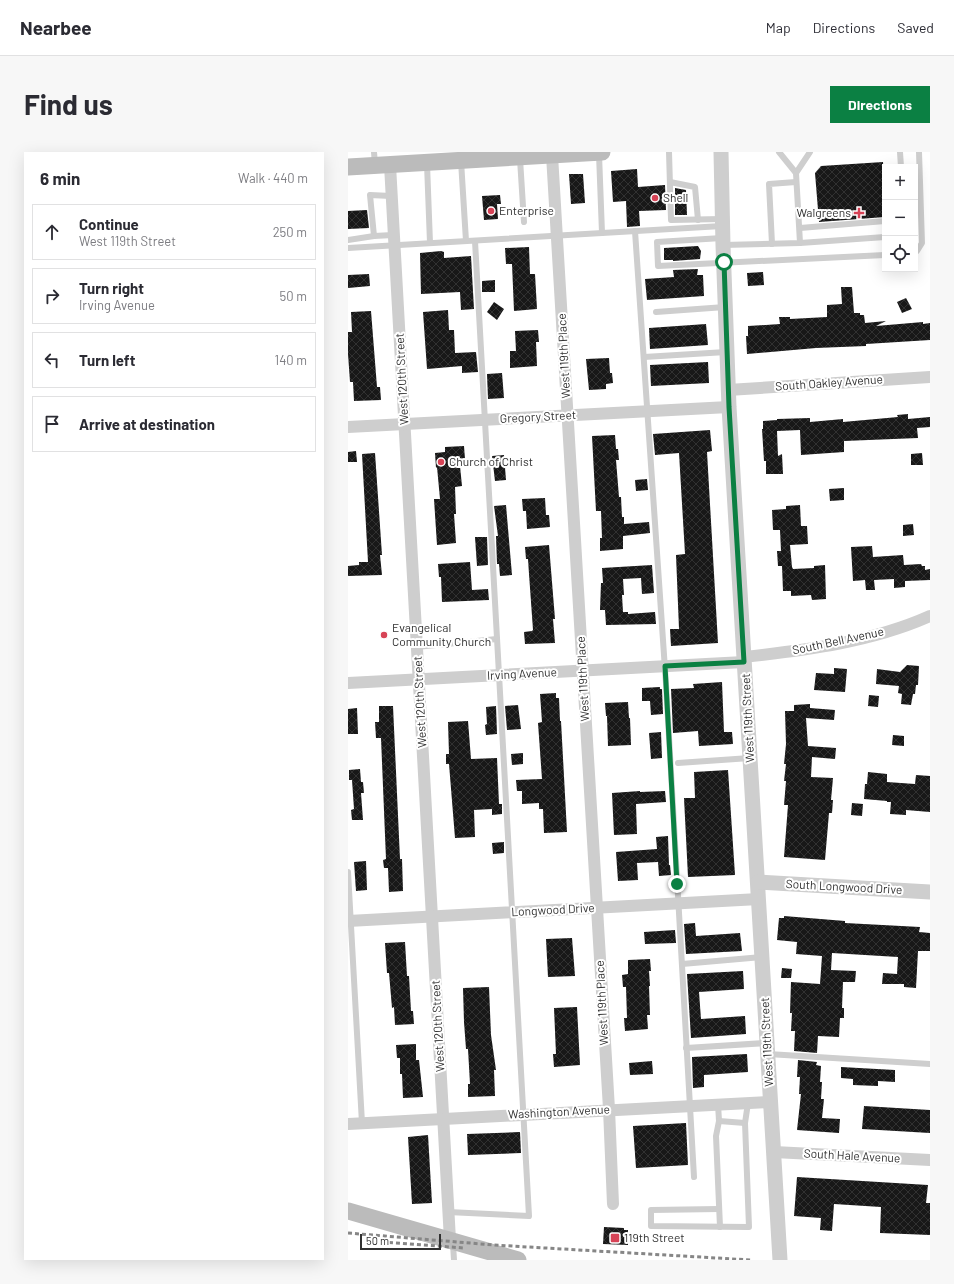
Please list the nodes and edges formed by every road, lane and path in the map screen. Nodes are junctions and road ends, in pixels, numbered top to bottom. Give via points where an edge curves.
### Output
1 (595, 152) edge
2 (669, 152) edge
3 (721, 152) edge
4 (779, 152) edge
5 (810, 152) edge
6 (900, 152) edge
7 (919, 152) edge
8 (492, 155) edge
9 (535, 155) edge
10 (408, 158) edge
11 (461, 160) junction
12 (379, 161) edge
13 (427, 162) junction
14 (901, 164) edge
15 (348, 167) edge
16 (796, 173) junction
17 (670, 182) junction
18 (796, 182) junction
19 (391, 196) junction
20 (698, 220) junction
21 (882, 221) edge
22 (524, 222) dead end
23 (800, 228) junction
24 (635, 231) junction
25 (723, 232) junction
26 (602, 233) junction
27 (374, 236) junction
28 (557, 236) junction
29 (882, 237) edge
30 (348, 240) edge
31 (394, 240) junction
32 (466, 241) junction
33 (474, 241) junction
34 (430, 243) junction
35 (800, 243) junction
36 (772, 244) junction
37 (348, 248) edge
38 (918, 249) edge
39 (882, 255) edge
40 (724, 262) junction
41 (725, 307) junction
42 (656, 312) dead end
43 (727, 352) junction
44 (644, 357) junction
45 (930, 377) edge
46 (728, 390) junction
47 (729, 407) junction
48 (648, 412) junction
49 (567, 416) junction
50 (485, 420) junction
51 (404, 424) junction
52 (348, 427) edge
53 (930, 616) edge
54 (497, 639) junction
55 (416, 647) junction
56 (744, 660) junction
57 (665, 666) junction
58 (582, 671) junction
59 (499, 675) junction
60 (418, 680) junction
61 (348, 683) edge
62 (750, 758) junction
63 (678, 763) dead end
64 (348, 872) edge
65 (758, 882) junction
66 (930, 892) edge
67 (758, 899) junction
68 (679, 903) junction
69 (597, 908) junction
70 (512, 912) junction
71 (432, 916) junction
72 (349, 921) edge
73 (762, 957) junction
74 (682, 964) junction
75 (686, 1048) junction
76 (768, 1048) junction
77 (930, 1064) edge
78 (771, 1102) junction
79 (748, 1103) junction
80 (718, 1104) junction
81 (690, 1106) junction
82 (608, 1109) junction
83 (523, 1114) junction
84 (443, 1119) junction
85 (719, 1121) junction
86 (362, 1123) junction
87 (745, 1123) junction
88 (348, 1124) edge
89 (774, 1152) junction
90 (930, 1160) edge
91 (694, 1177) dead end
92 (613, 1204) dead end
93 (719, 1209) junction
94 (348, 1211) edge
95 (448, 1212) junction
96 (720, 1227) junction
97 (452, 1241) junction
98 (454, 1260) edge
99 (518, 1260) edge
100 (780, 1260) edge

1 - 9 main road
1 - 26 lane
2 - 17 lane
3 - 25 street, West 119th Street
4 - 16 lane
5 - 16 lane
6 - 14 lane
7 - 38 lane via 922,243
8 - 9 main road
8 - 11 main road
9 - 22 lane
9 - 28 street, West 119th Place
10 - 12 main road
10 - 13 main road
11 - 13 main road
11 - 32 lane
12 - 15 main road
12 - 19 street, West 120th Street
13 - 34 lane
16 - 18 lane
17 - 20 lane via 695,187
17 - 20 lane via 671,220
18 - 23 lane
18 - 36 lane via 769,184
19 - 27 lane via 370,196
19 - 31 street, West 120th Street
20 - 25 lane
21 - 23 lane
23 - 35 lane
24 - 25 lane
24 - 26 lane
24 - 44 lane
25 - 36 lane
25 - 40 street, West 119th Street
25 - 40 lane via 657,242 658,266
26 - 28 lane
27 - 30 lane
27 - 31 lane
28 - 33 lane
28 - 49 street, West 119th Place
29 - 35 lane
31 - 34 lane
31 - 37 lane
31 - 51 street, West 120th Street
32 - 33 lane
32 - 34 lane
33 - 50 lane
35 - 36 lane
39 - 40 lane
40 - 41 street, West 119th Street
41 - 42 lane
41 - 43 street, West 119th Street
43 - 44 lane
43 - 46 street, West 119th Street
44 - 48 lane
45 - 46 street, South Oakley Avenue
46 - 47 street, West 119th Street
47 - 48 street, Gregory Street
47 - 56 street, West 119th Street
48 - 49 street, Gregory Street
48 - 57 lane
49 - 50 street, Gregory Street
49 - 58 street, West 119th Place
50 - 51 street, Gregory Street
50 - 54 lane
51 - 52 street, Gregory Street
51 - 55 street, West 120th Street
53 - 56 street, South Bell Avenue via 891,630 838,644
54 - 55 lane
54 - 59 lane
55 - 60 street, West 120th Street
56 - 57 street, Irving Avenue
56 - 62 street, West 119th Street
57 - 58 street, Irving Avenue
57 - 68 lane
58 - 59 street, Irving Avenue
58 - 69 street, West 119th Place
59 - 60 street, Irving Avenue
59 - 70 lane
60 - 61 street, Irving Avenue
60 - 71 street, West 120th Street
62 - 63 lane
62 - 65 street, West 119th Street
64 - 72 lane
65 - 66 street, South Longwood Drive
65 - 67 street, West 119th Street
67 - 68 street, Longwood Drive
67 - 73 street, West 119th Street
68 - 69 street, Longwood Drive
68 - 74 lane
69 - 70 street, Longwood Drive
69 - 82 street, West 119th Place
70 - 71 street, Longwood Drive
70 - 83 lane
71 - 72 street, Longwood Drive
71 - 84 street, West 120th Street
72 - 86 lane
73 - 74 lane
73 - 76 street, West 119th Street
74 - 75 lane
75 - 76 lane
75 - 81 lane
76 - 77 lane
76 - 78 street, West 119th Street
78 - 79 street, Washington Avenue
78 - 89 street, West 119th Street
79 - 80 street, Washington Avenue
79 - 87 lane
80 - 81 street, Washington Avenue
80 - 85 lane
81 - 82 street, Washington Avenue
81 - 91 lane
82 - 83 street, Washington Avenue
82 - 92 street, West 119th Place
83 - 84 street, Washington Avenue
83 - 95 lane via 529,1216
84 - 86 street, Washington Avenue
84 - 95 street, West 120th Street
85 - 87 lane
85 - 93 lane via 716,1136
86 - 88 street, Washington Avenue
87 - 96 lane via 749,1227
89 - 90 street, South Hale Avenue
89 - 100 street, West 119th Street
93 - 96 lane
93 - 96 lane via 651,1210 651,1226
94 - 97 main road
95 - 97 street, West 120th Street
97 - 98 lane, West 120th Street
97 - 99 main road

